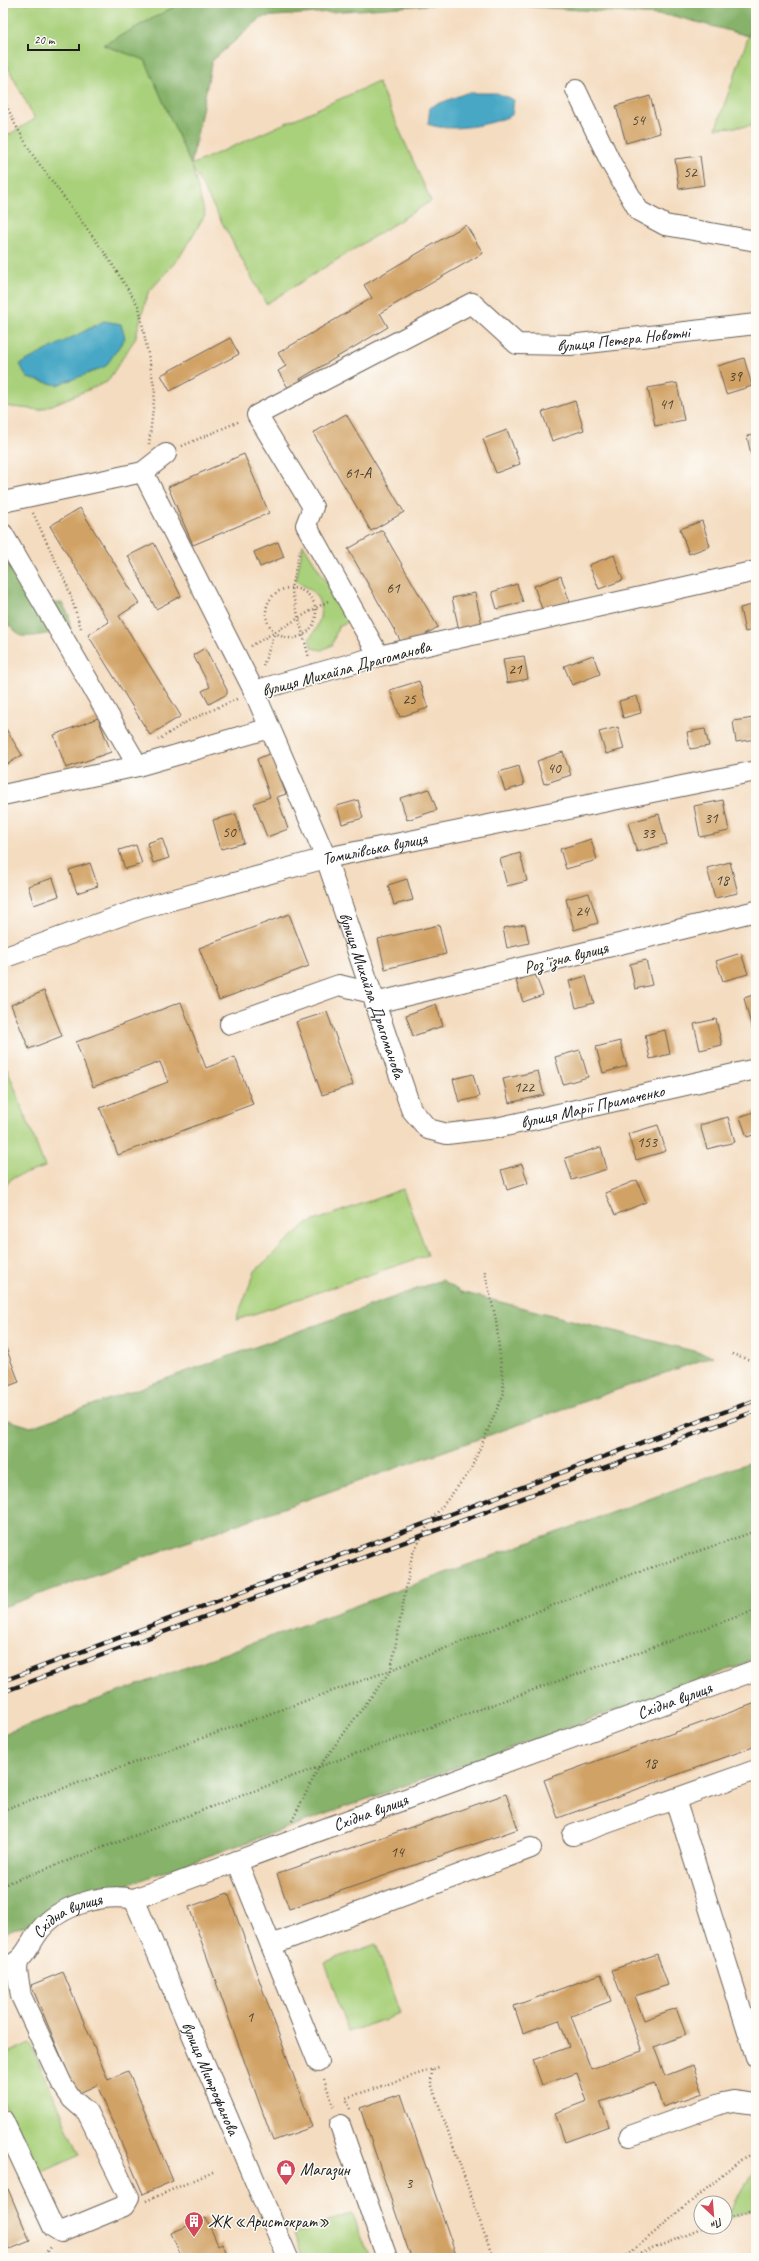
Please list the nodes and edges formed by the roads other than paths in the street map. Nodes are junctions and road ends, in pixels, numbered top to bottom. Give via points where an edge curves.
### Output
1 (576, 90) dead end
2 (756, 241) edge
3 (756, 324) edge
4 (166, 454) road end
5 (142, 472) junction
6 (3, 502) edge
7 (3, 534) edge
8 (756, 571) edge
9 (379, 656) junction
10 (254, 691) junction
11 (270, 728) junction
12 (134, 758) junction
13 (756, 771) edge
14 (3, 795) edge
15 (326, 858) junction
16 (756, 911) edge
17 (3, 958) edge
18 (374, 998) junction
19 (230, 1024) dead end
20 (756, 1069) edge
21 (428, 1130) joint
22 (756, 1670) edge
23 (756, 1770) edge
24 (675, 1799) junction
25 (573, 1835) dead end
26 (531, 1848) dead end
27 (237, 1862) junction
28 (134, 1899) junction
29 (271, 1945) junction
30 (11, 1965) edge
31 (756, 2057) edge
32 (318, 2062) road end
33 (756, 2104) edge
34 (345, 2118) road end
35 (3, 2120) edge
36 (630, 2136) dead end
37 (288, 2258) edge
38 (388, 2258) edge

1 - 2 street via 611,163 639,211 665,225
3 - 9 street, вулиця Петера Новотні via 570,345 517,344 472,303 257,415 313,507 306,525
4 - 5 street
5 - 6 street
5 - 10 street
7 - 12 street
8 - 9 street, вулиця Михайла Драгоманова
9 - 10 street, вулиця Михайла Драгоманова
10 - 11 street, вулиця Михайла Драгоманова
11 - 12 street
11 - 15 street, вулиця Михайла Драгоманова
12 - 14 street
13 - 15 street, Томилівська вулиця
15 - 17 street, Томилівська вулиця via 142,908
15 - 18 street, вулиця Михайла Драгоманова
16 - 18 street, Розʼїзна вулиця
18 - 19 street via 339,985
18 - 21 street, вулиця Михайла Драгоманова via 411,1109
20 - 21 street, вулиця Марії Примаченко via 496,1128 447,1134
22 - 27 street, Східна вулиця
23 - 24 street
24 - 25 street
24 - 31 street
26 - 29 street
27 - 28 street, Східна вулиця
27 - 29 street
28 - 30 street, Східна вулиця via 118,1896 98,1898 55,1916 40,1931 30,1948
28 - 37 street, вулиця Митрофанова
29 - 32 street
30 - 35 street via 17,1970 21,1996 62,2084 72,2099 87,2112 129,2197 124,2206 61,2232 52,2227
33 - 36 street via 733,2101 723,2103
34 - 38 street

